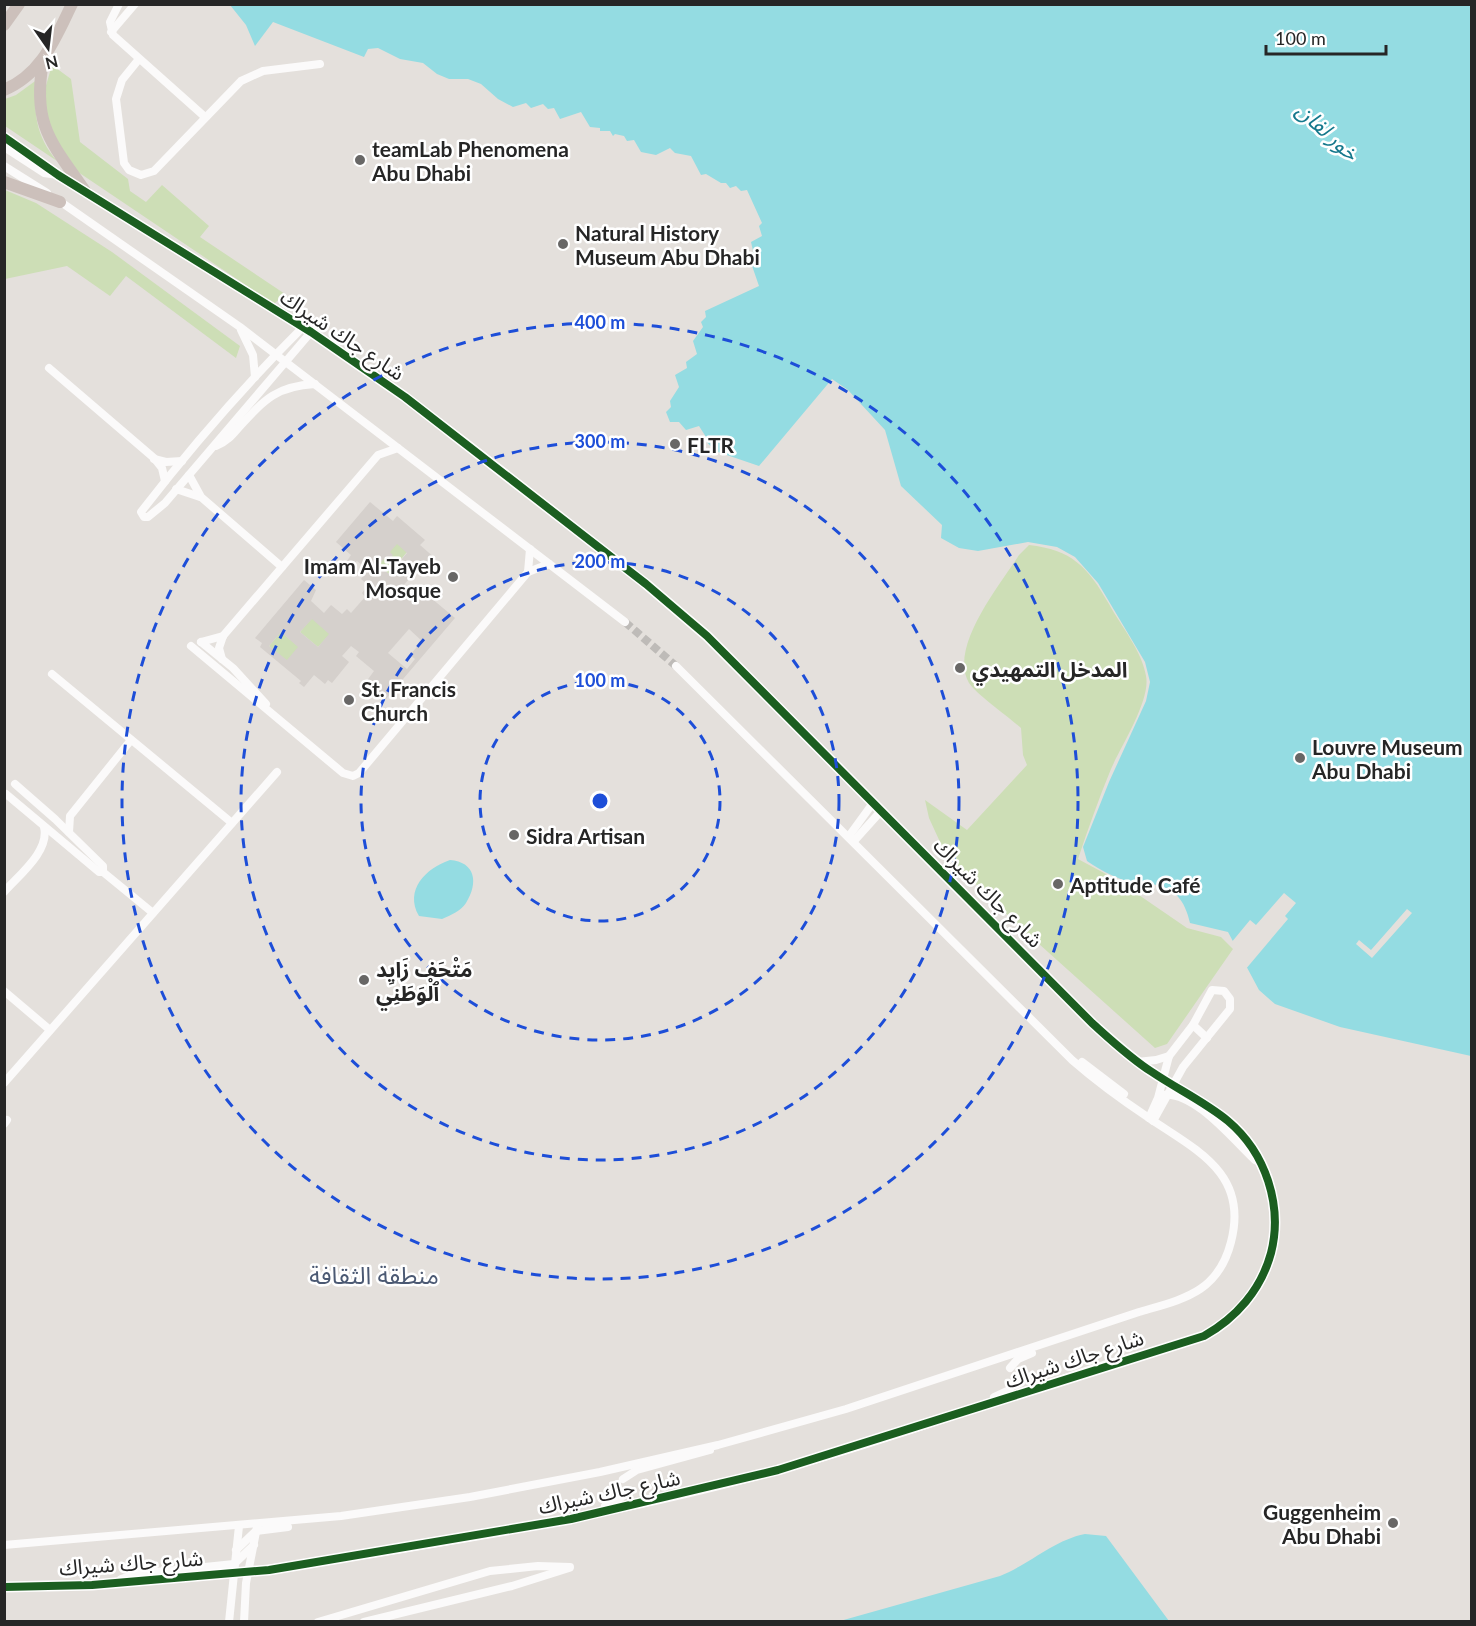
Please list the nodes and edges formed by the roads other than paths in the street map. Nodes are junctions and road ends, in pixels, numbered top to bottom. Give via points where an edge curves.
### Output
1 (19, 4) edge
2 (72, 4) edge
3 (118, 4) edge
4 (135, 4) edge
5 (4, 25) edge
6 (111, 32) junction
7 (138, 59) junction
8 (44, 61) junction
9 (320, 64) dead end
10 (4, 90) edge
11 (205, 117) junction
12 (4, 137) edge
13 (4, 147) edge
14 (4, 166) edge
15 (58, 175) junction
16 (4, 182) edge
17 (85, 191) junction
18 (60, 202) junction
19 (240, 327) junction
20 (307, 330) junction
21 (276, 354) junction
22 (285, 362) junction
23 (49, 368) dead end
24 (255, 377) junction
25 (315, 384) junction
26 (381, 435) junction
27 (212, 447) junction
28 (398, 448) junction
29 (378, 455) junction
30 (154, 458) junction
31 (182, 461) junction
32 (189, 475) junction
33 (165, 481) junction
34 (176, 489) junction
35 (201, 497) junction
36 (530, 549) junction
37 (549, 564) junction
38 (282, 567) junction
39 (528, 572) junction
40 (646, 584) tunnel mouth
41 (625, 622) tunnel mouth
42 (223, 636) junction
43 (707, 636) tunnel mouth
44 (190, 646) dead end
45 (222, 659) junction
46 (676, 666) tunnel mouth
47 (52, 674) dead end
48 (274, 714) junction
49 (131, 740) junction
50 (277, 772) dead end
51 (15, 784) dead end
52 (6, 794) dead end
53 (873, 803) junction
54 (882, 811) junction
55 (70, 816) junction
56 (56, 819) junction
57 (232, 823) junction
58 (44, 827) junction
59 (69, 832) junction
60 (852, 839) junction
61 (61, 841) junction
62 (42, 848) junction
63 (103, 872) junction
64 (4, 892) edge
65 (153, 913) junction
66 (4, 991) edge
67 (1193, 1025) junction
68 (50, 1030) junction
69 (1207, 1038) junction
70 (1169, 1056) junction
71 (1137, 1062) junction
72 (1162, 1079) junction
73 (4, 1083) edge
74 (1170, 1090) junction
75 (1158, 1098) junction
76 (1154, 1114) junction
77 (1104, 1324) junction
78 (1006, 1356) junction
79 (1010, 1368) junction
80 (1014, 1383) junction
81 (1018, 1394) junction
82 (919, 1427) junction
83 (718, 1444) junction
84 (620, 1467) junction
85 (622, 1479) junction
86 (625, 1494) junction
87 (627, 1507) junction
88 (239, 1526) junction
89 (257, 1528) junction
90 (509, 1530) junction
91 (22, 1544) junction
92 (4, 1545) edge
93 (254, 1545) junction
94 (236, 1550) junction
95 (4, 1551) edge
96 (233, 1569) junction
97 (490, 1571) junction
98 (248, 1572) junction
99 (4, 1587) edge
100 (495, 1590) junction
101 (378, 1620) edge
102 (229, 1622) edge
103 (244, 1622) edge
104 (318, 1622) edge
105 (364, 1622) edge

1 - 5 highway
2 - 8 highway
3 - 6 street via 111,17
4 - 6 street
6 - 7 street
7 - 11 street
7 - 11 street via 122,80 116,99 123,158 129,170 141,175 154,171
8 - 10 highway
8 - 17 highway via 40,98 43,126
9 - 11 street via 271,69 248,76
12 - 15 street, شارع جاك شيراك
13 - 15 street via 44,173
14 - 18 street
15 - 17 street, شارع جاك شيراك
16 - 18 highway
17 - 20 street, شارع جاك شيراك
18 - 19 street
19 - 21 street
19 - 24 street via 253,355
20 - 21 street
20 - 22 street
20 - 40 street, شارع جاك شيراك via 405,397
21 - 22 street
21 - 24 street
22 - 25 street
22 - 27 street
23 - 30 street
24 - 31 street
25 - 26 street
25 - 27 street via 273,393 229,438
26 - 28 street
26 - 29 street
27 - 32 street
28 - 29 street
28 - 36 street
29 - 38 street
30 - 31 street
30 - 33 street
31 - 33 street
32 - 34 street
32 - 35 street
33 - 34 street via 142,510 144,517 165,503
34 - 35 street
35 - 38 street
36 - 37 street
36 - 39 street
37 - 39 street
37 - 41 street
38 - 42 street
39 - 48 street via 356,775 343,773
42 - 45 street via 219,648
42 - 45 street via 201,642
43 - 53 street, شارع جاك شيراك
44 - 48 street
45 - 48 street
46 - 60 street, شارع جاك شيراك
47 - 49 street
49 - 55 street
49 - 57 street
50 - 57 street
51 - 56 street
52 - 58 street
53 - 54 street, شارع جاك شيراك
53 - 60 street
54 - 60 street
54 - 71 street, شارع جاك شيراك via 1079,1010
55 - 56 street
55 - 59 street
56 - 59 street
57 - 65 street
58 - 61 street
58 - 62 street
59 - 63 street via 103,866
60 - 76 street, شارع جاك شيراك via 1061,1049 1096,1080
61 - 62 street
61 - 63 street
62 - 64 street
63 - 65 street
65 - 68 street
66 - 68 street
67 - 69 street
67 - 69 street via 1212,990 1227,993 1230,1009
67 - 70 street
68 - 73 street
69 - 74 street via 1186,1062
70 - 71 street
70 - 72 street
71 - 72 street, شارع جاك شيراك
72 - 74 street, شارع جاك شيراك
72 - 75 street
74 - 75 street
74 - 76 street
74 - 81 street, شارع جاك شيراك via 1228,1121 1250,1144 1261,1163 1273,1204 1273,1246 1260,1281 1232,1317 1193,1340
75 - 76 street
76 - 77 street, شارع جاك شيراك via 1204,1154 1223,1177 1233,1204 1231,1243 1216,1275 1195,1293 1178,1302
77 - 78 street, شارع جاك شيراك
77 - 79 street via 1088,1334 1022,1357
78 - 79 street
78 - 83 street, شارع جاك شيراك via 884,1398
79 - 80 street
80 - 81 street
80 - 82 street via 1000,1395
81 - 82 street, شارع جاك شيراك
82 - 87 street, شارع جاك شيراك via 778,1470
83 - 84 street, شارع جاك شيراك
83 - 85 street via 701,1455 637,1470
84 - 85 street
84 - 89 street, شارع جاك شيراك via 470,1497
85 - 86 street
86 - 87 street
86 - 90 street via 611,1505 529,1521
87 - 90 street, شارع جاك شيراك
88 - 89 street, شارع جاك شيراك
88 - 91 street, شارع جاك شيراك
88 - 94 street
89 - 93 street
89 - 94 street
90 - 98 street, شارع جاك شيراك
91 - 92 street, شارع جاك شيراك
91 - 95 street
93 - 96 street
93 - 98 street
94 - 96 street
96 - 98 street, شارع جاك شيراك
96 - 99 street, شارع جاك شيراك via 137,1574 116,1582
96 - 102 street
97 - 100 street via 498,1581
97 - 100 street via 538,1566 570,1568
97 - 104 street
98 - 103 street
100 - 101 street
101 - 105 street

